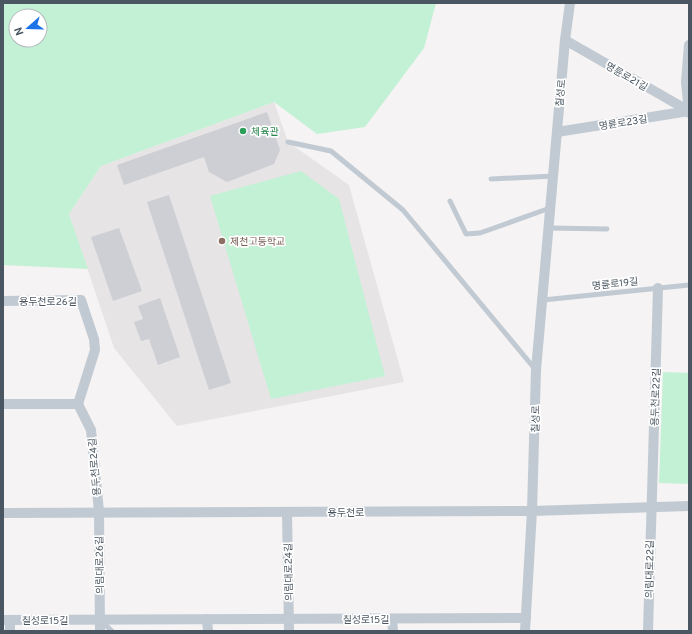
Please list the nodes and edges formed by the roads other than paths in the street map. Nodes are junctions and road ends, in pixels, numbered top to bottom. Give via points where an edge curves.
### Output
1 (570, 3) edge
2 (565, 40) junction
3 (689, 45) edge
4 (689, 111) edge
5 (557, 132) junction
6 (288, 142) dead end
7 (554, 176) junction
8 (491, 179) dead end
9 (450, 201) dead end
10 (551, 207) junction
11 (549, 228) junction
12 (607, 229) dead end
13 (689, 285) edge
14 (658, 288) junction
15 (543, 300) junction
16 (3, 301) edge
17 (536, 370) junction
18 (3, 404) edge
19 (78, 404) junction
20 (689, 506) edge
21 (651, 507) junction
22 (98, 511) junction
23 (3, 512) edge
24 (287, 512) junction
25 (532, 512) junction
26 (392, 618) junction
27 (526, 618) junction
28 (207, 619) junction
29 (289, 619) junction
30 (6, 620) edge
31 (100, 620) junction
32 (10, 631) edge
33 (100, 631) edge
34 (112, 631) edge
35 (208, 631) edge
36 (289, 631) edge
37 (393, 631) edge
38 (525, 631) edge
39 (648, 631) edge

1 - 2 street, 칠성로
2 - 4 street, 명륜로21길
2 - 5 street, 칠성로
3 - 4 street via 686,82
4 - 5 street, 명륜로23길
5 - 7 street, 칠성로
6 - 17 lane via 331,151 403,210
7 - 8 lane
7 - 10 street, 칠성로
9 - 10 lane via 466,234 480,233
10 - 11 street, 칠성로
11 - 12 lane
11 - 15 street, 칠성로
13 - 14 lane, 명륜로19길
14 - 15 lane, 명륜로19길
14 - 21 street, 용두천로22길
15 - 17 street, 칠성로
16 - 19 street, 용두천로26길 via 81,300 94,339 95,350
17 - 25 street, 칠성로
18 - 19 street
19 - 22 street, 용두천로24길 via 91,430
20 - 21 street, 용두천로
21 - 25 street, 용두천로
21 - 39 street, 의림대로22길
22 - 23 street, 용두천로
22 - 24 street, 용두천로
22 - 31 street, 의림대로26길
24 - 25 street, 용두천로
24 - 29 street, 의림대로24길
25 - 27 street, 칠성로
26 - 27 street, 칠성로15길
26 - 29 street, 칠성로15길
26 - 37 street
27 - 38 street, 칠성로
28 - 29 street, 칠성로15길
28 - 31 street, 칠성로15길
28 - 35 street
29 - 36 street, 의림대로24길
30 - 31 street, 칠성로15길
30 - 32 street
31 - 33 street, 의림대로26길
31 - 34 lane

